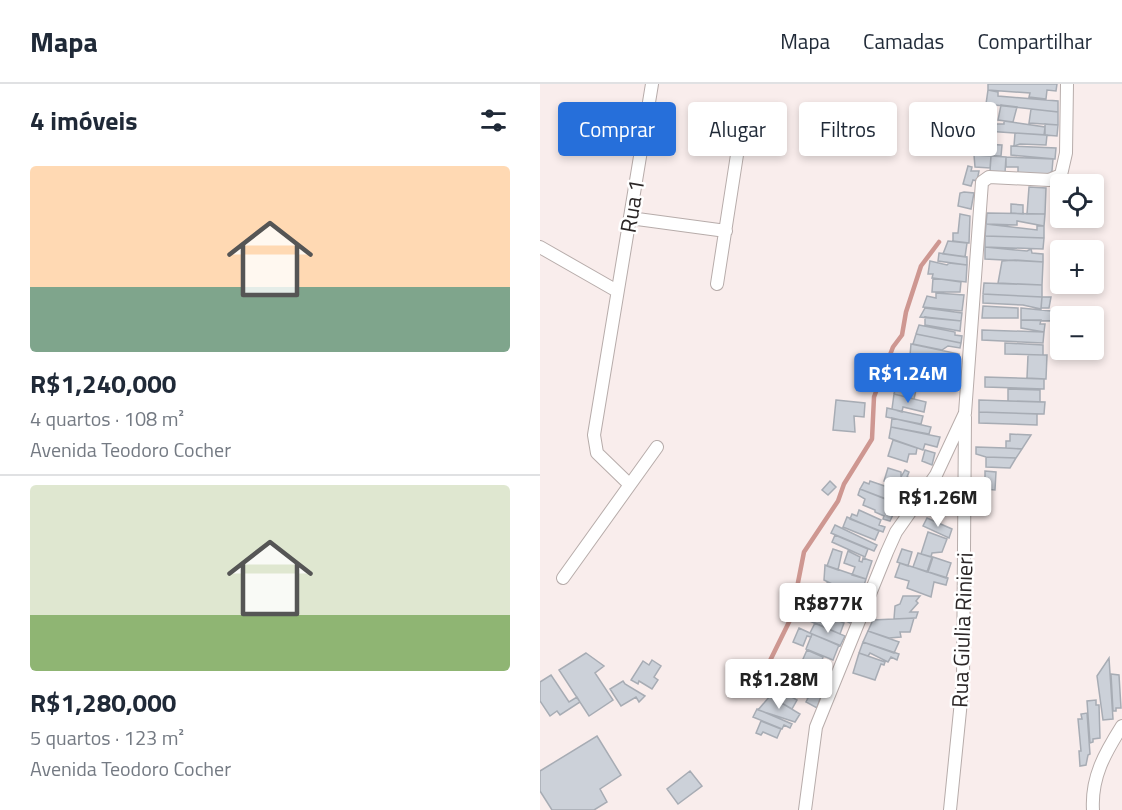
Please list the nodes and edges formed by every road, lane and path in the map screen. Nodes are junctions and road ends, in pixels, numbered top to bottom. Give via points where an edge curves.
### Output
1 (652, 84) edge
2 (1067, 84) edge
3 (737, 156) edge
4 (630, 218) junction
5 (726, 231) junction
6 (540, 247) edge
7 (717, 284) dead end
8 (617, 291) junction
9 (965, 413) junction
10 (657, 447) dead end
11 (945, 458) junction
12 (966, 460) junction
13 (629, 483) junction
14 (563, 578) dead end
15 (1122, 726) edge
16 (806, 810) edge
17 (950, 810) edge
18 (1093, 810) edge

1 - 4 street, Rua 1
2 - 9 street, Rua Giulia Rinieri via 1064,171 1057,178 989,177 982,182
3 - 5 street
4 - 5 street
4 - 8 street, Rua 1
5 - 7 street
6 - 8 street
8 - 13 street, Rua 1 via 595,444 603,459
9 - 11 street
9 - 12 street, Rua Giulia Rinieri
10 - 13 street
11 - 12 street
11 - 16 street via 886,552 816,727
12 - 17 street, Rua Giulia Rinieri via 963,681
13 - 14 street
15 - 18 street via 1099,766

